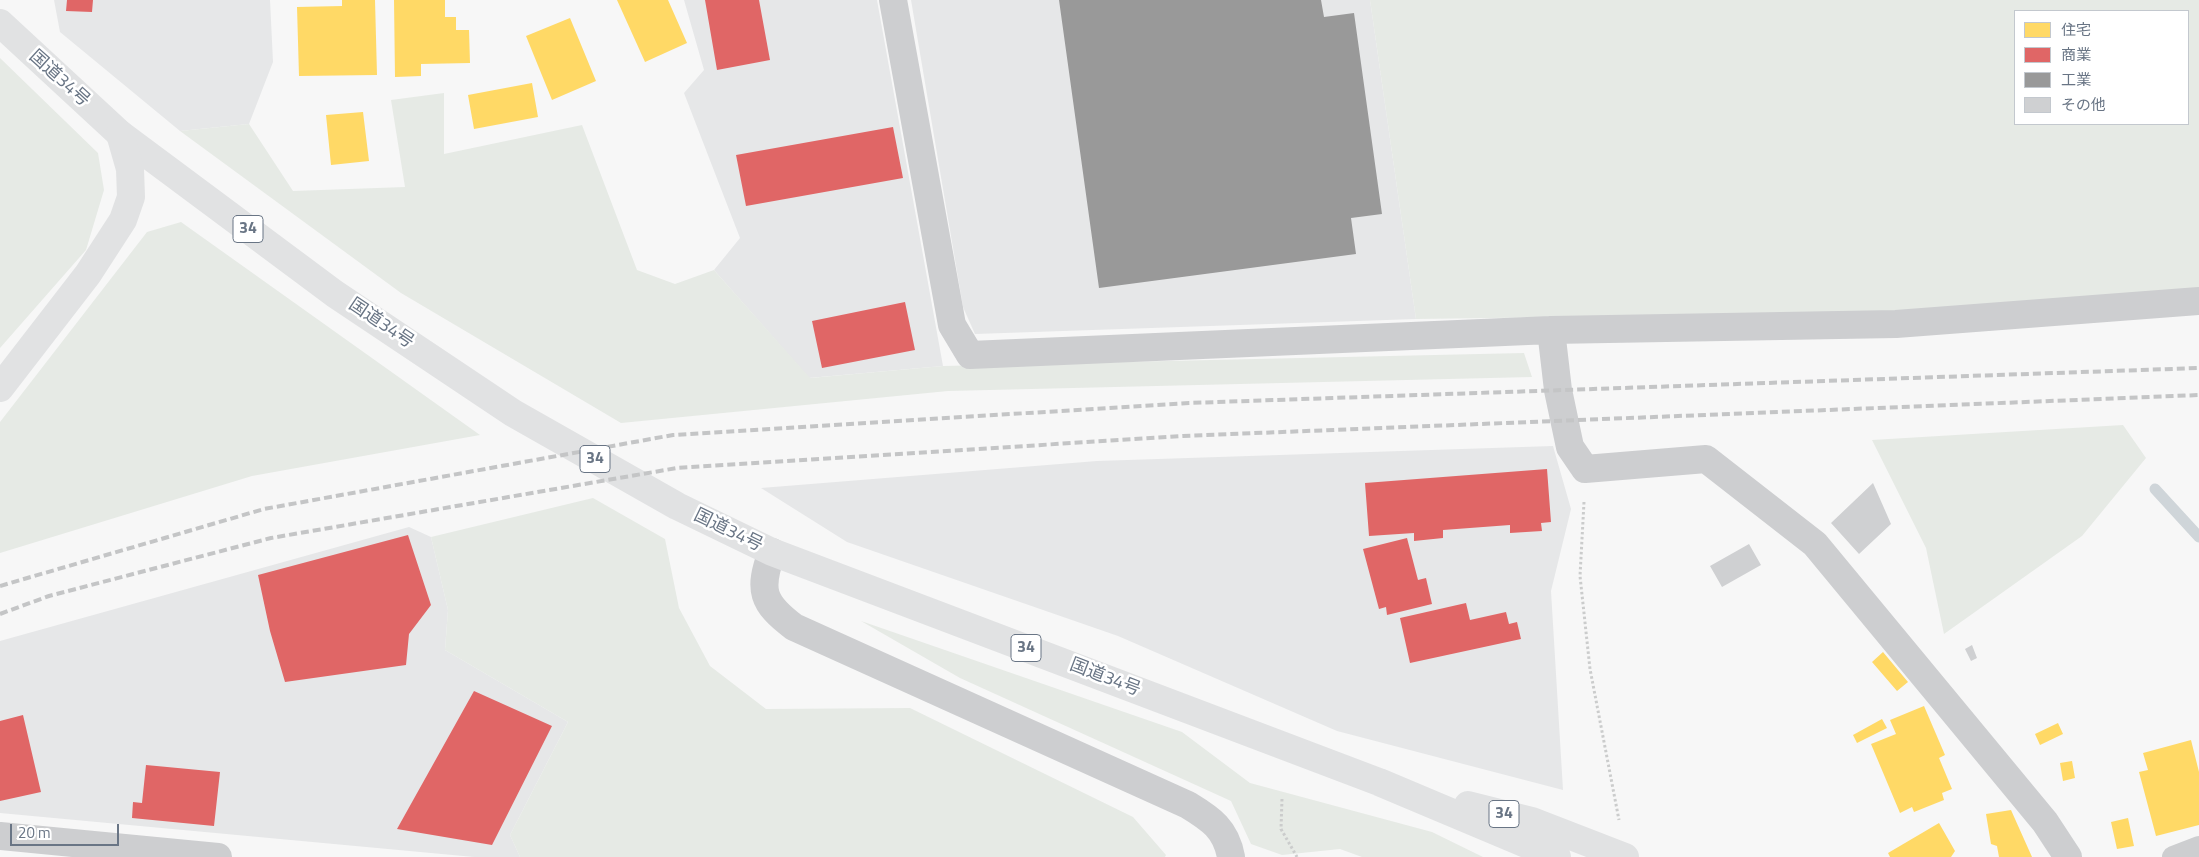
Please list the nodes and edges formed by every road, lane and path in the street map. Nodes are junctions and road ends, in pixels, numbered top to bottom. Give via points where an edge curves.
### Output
1 (893, 0) edge
2 (0, 23) edge
3 (120, 134) junction
4 (2199, 301) edge
5 (1551, 330) junction
6 (0, 388) edge
7 (1585, 469) junction
8 (772, 552) junction
9 (1379, 782) junction
10 (1282, 799) dead end
11 (1619, 820) dead end
12 (0, 836) edge
13 (2199, 848) edge
14 (218, 857) edge
15 (1231, 857) edge
16 (1297, 857) edge
17 (1557, 857) edge
18 (1625, 857) edge
19 (2068, 857) edge
20 (2173, 857) edge

1 - 5 street via 952,325 970,355
2 - 3 highway, 国道34号 / 34
3 - 6 highway via 131,178 131,197 123,220 88,274
3 - 8 highway, 国道34号 / 34 via 336,294 513,413 677,506
4 - 5 street via 1896,324
5 - 7 street via 1558,390 1570,447
7 - 11 path via 1581,585 1590,668
7 - 19 street via 1706,459 1815,544 2046,822
8 - 9 highway, 国道34号 / 34
8 - 15 street via 764,574 765,595 777,614 794,627 1188,805 1208,817 1224,833
9 - 17 highway, 国道34号 / 34
9 - 18 highway, 34 via 1532,821
10 - 16 path via 1281,829
12 - 14 street
13 - 20 lane

